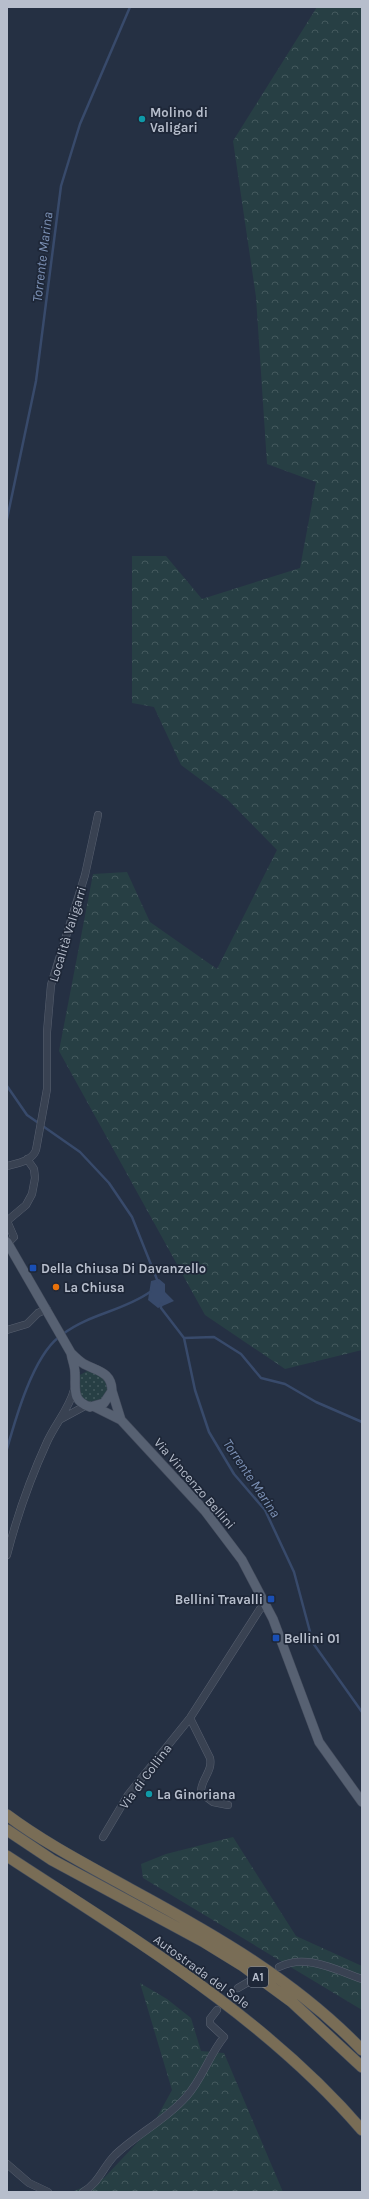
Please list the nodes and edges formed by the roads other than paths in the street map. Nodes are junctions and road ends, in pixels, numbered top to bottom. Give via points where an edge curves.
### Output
1 (98, 815) dead end
2 (28, 1159) junction
3 (7, 1166) edge
4 (8, 1242) edge
5 (47, 1309) junction
6 (7, 1330) edge
7 (69, 1350) junction
8 (96, 1369) junction
9 (75, 1380) junction
10 (74, 1390) junction
11 (112, 1391) junction
12 (85, 1406) junction
13 (95, 1407) junction
14 (59, 1420) junction
15 (121, 1420) junction
16 (7, 1555) edge
17 (267, 1606) junction
18 (190, 1718) junction
19 (362, 1802) edge
20 (228, 1805) dead end
21 (7, 1815) edge
22 (7, 1830) edge
23 (103, 1837) dead end
24 (7, 1856) edge
25 (279, 1966) dead end
26 (362, 1979) edge
27 (250, 1981) dead end
28 (238, 1988) tunnel mouth
29 (217, 2010) tunnel mouth
30 (362, 2050) edge
31 (362, 2067) edge
32 (362, 2130) edge
33 (7, 2164) edge
34 (48, 2192) edge
35 (83, 2192) edge

1 - 2 street, Località Valigarri via 85,875 51,986 46,1101 36,1150
2 - 3 street
2 - 4 street via 34,1169 32,1194 26,1205 7,1221 14,1235 14,1239
4 - 5 main road
5 - 6 street via 38,1313 27,1324
5 - 7 main road
7 - 8 main road via 82,1363
7 - 9 main road
8 - 9 main road via 86,1370
8 - 11 main road via 108,1377
9 - 10 main road
10 - 12 main road via 77,1399
10 - 14 street
11 - 13 main road via 104,1403
11 - 15 main road, Via Vincenzo Bellini
12 - 13 main road
12 - 14 street
13 - 15 main road, Via Vincenzo Bellini
14 - 16 street via 47,1440 21,1504
15 - 17 main road, Via Vincenzo Bellini via 219,1527 242,1560
17 - 18 street, Via di Collina via 260,1609
17 - 19 main road, Via Vincenzo Bellini via 320,1742
18 - 20 street via 212,1764 201,1793 213,1802
18 - 23 street, Via di Collina via 128,1795
21 - 30 highway, A1 via 59,1850 253,1959 333,2022
22 - 31 highway, Autostrada del Sole / A1 via 52,1860 204,1942 273,1987 344,2048
24 - 32 highway, Autostrada del Sole via 176,1966 272,2042 341,2106
25 - 26 street via 290,1962 308,1961
27 - 28 street
29 - 35 street via 210,2019 210,2024 224,2037 187,2096 163,2118 136,2136 114,2157 96,2182
33 - 34 street via 29,2183

